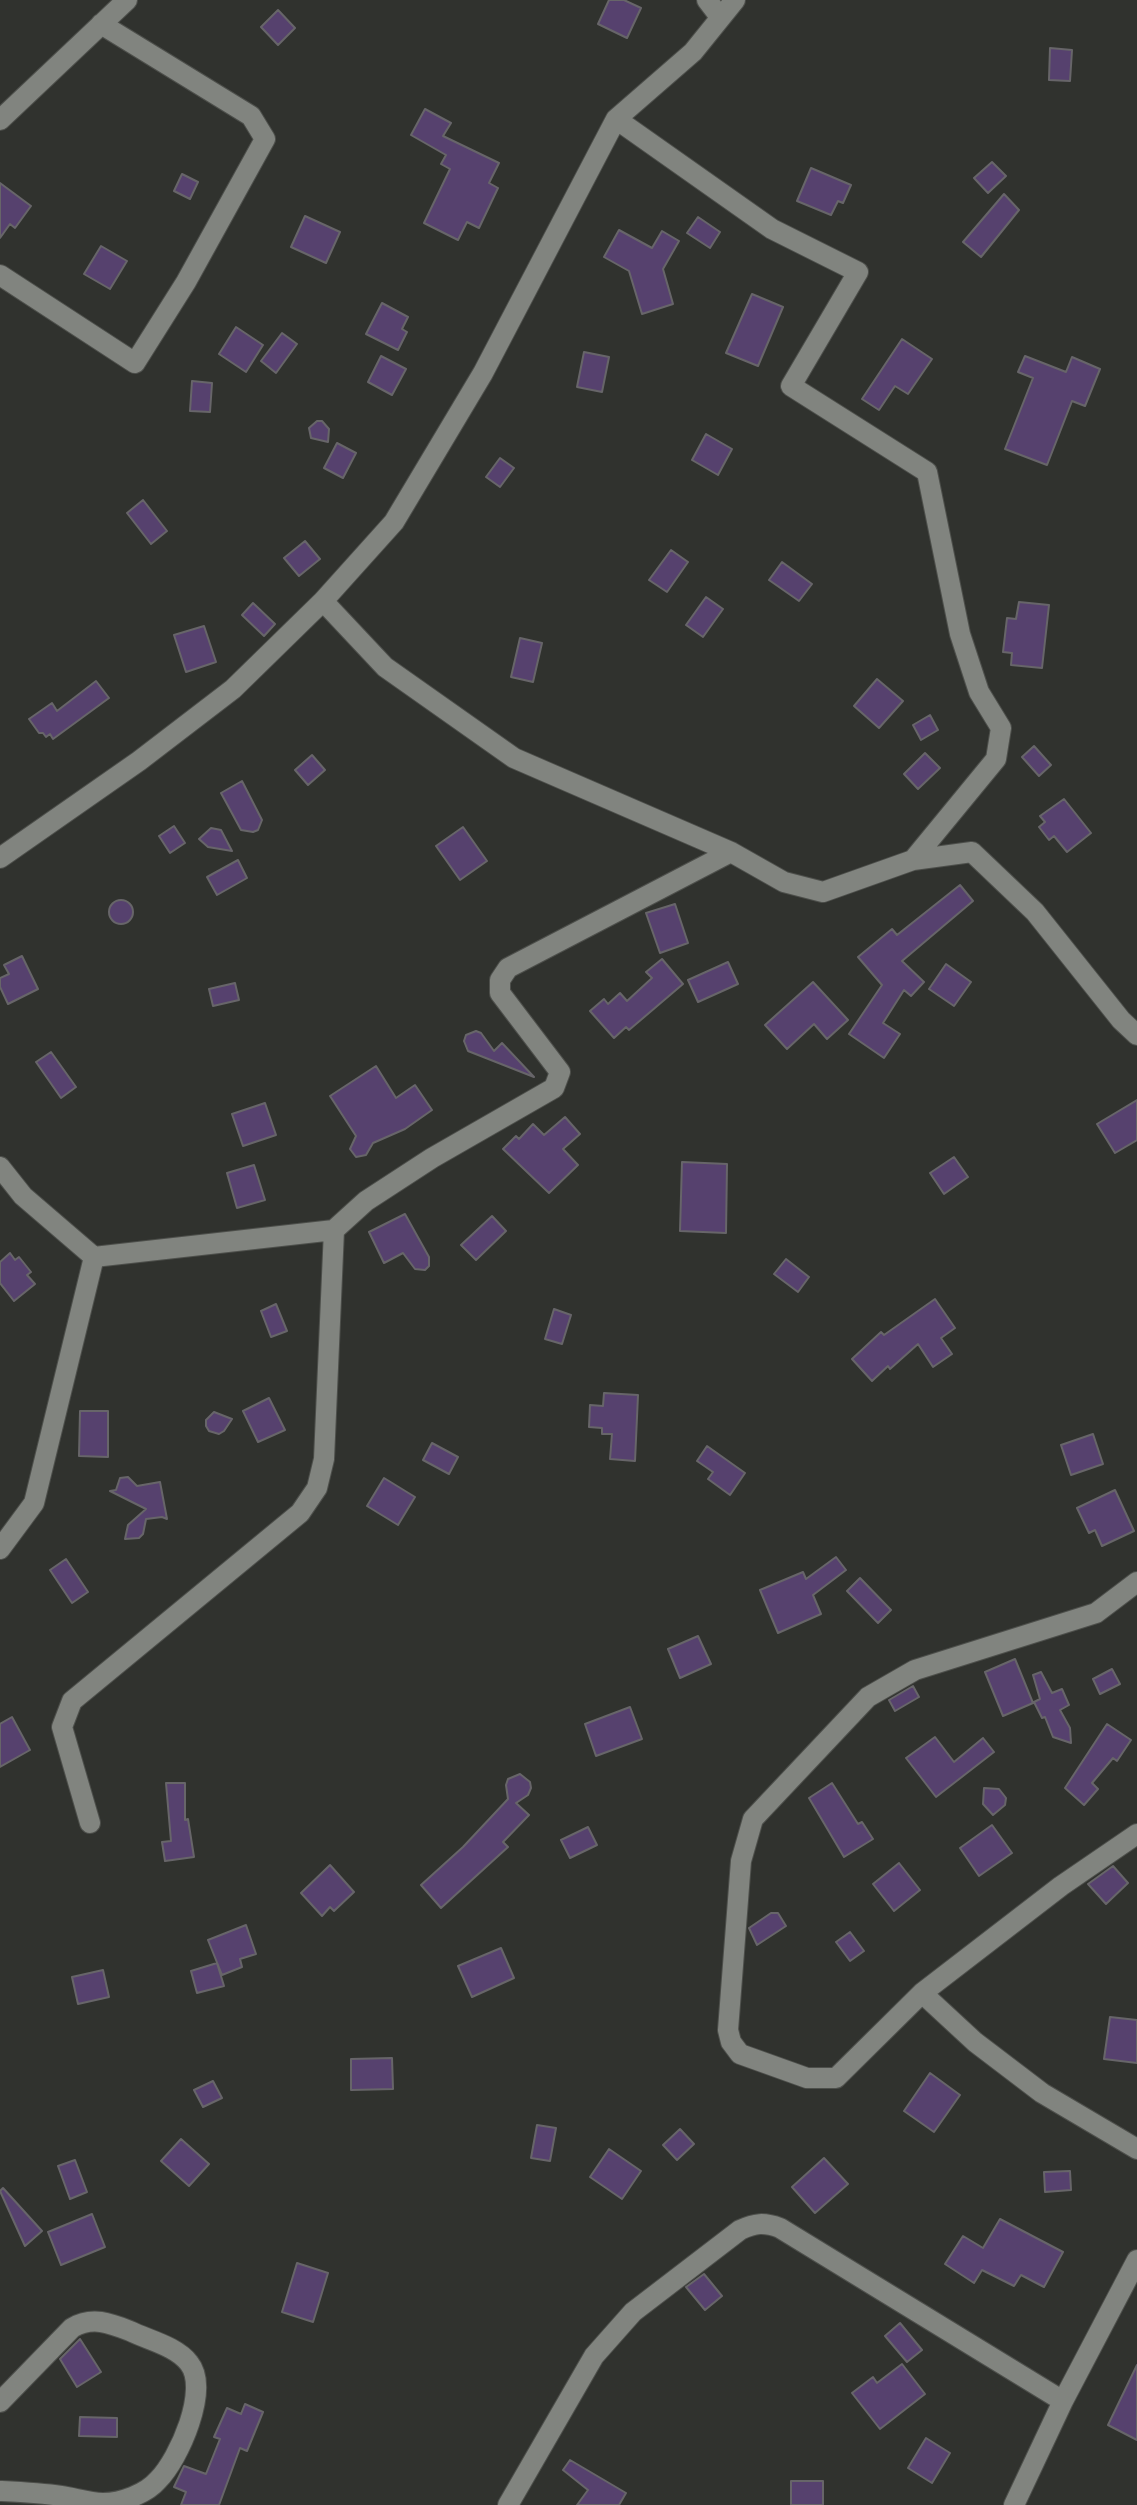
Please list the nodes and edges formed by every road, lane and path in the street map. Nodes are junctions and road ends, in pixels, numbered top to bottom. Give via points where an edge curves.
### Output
1 (127, 0) edge
2 (735, 0) edge
3 (714, 8) edge
4 (101, 24) junction
5 (616, 119) junction
6 (0, 120) edge
7 (0, 275) edge
8 (323, 601) junction
9 (731, 852) junction
10 (0, 858) edge
11 (913, 860) junction
12 (1137, 1035) edge
13 (0, 1167) edge
14 (334, 1230) junction
15 (94, 1257) junction
16 (0, 1549) edge
17 (1137, 1582) edge
18 (90, 1823) dead end
19 (1137, 1834) edge
20 (922, 1993) junction
21 (1137, 2149) edge
22 (1137, 2260) edge
23 (1063, 2401) junction
24 (0, 2402) edge
25 (0, 2491) edge
26 (508, 2505) edge
27 (1014, 2505) edge

1 - 4 street
2 - 3 street
3 - 5 street via 693,52
4 - 6 street
4 - 7 street via 251,116 265,139 135,363
5 - 8 street via 483,373 394,522
5 - 11 street via 772,229 858,272 791,386 927,472 960,634 979,692 1001,728 996,759
8 - 9 street via 385,667 514,758
8 - 10 street via 233,689
9 - 11 street via 784,882 823,892
9 - 14 street via 508,968 500,993 560,1072 554,1088 379,1192
11 - 12 street via 972,852 1035,912
13 - 15 street via 23,1196
14 - 15 street
14 - 18 street via 324,1459 317,1488 300,1513 72,1701 62,1727
15 - 16 street via 34,1503
17 - 20 street via 1096,1613 891,1682 868,1697 753,1819 741,1861 728,2030 740,2054 807,2078 836,2078
19 - 20 street
20 - 21 street via 1042,2093
22 - 23 street
23 - 26 street via 780,2228 754,2224 618,2326 594,2356
23 - 27 street
24 - 25 street via 72,2328 95,2320 174,2351 190,2363 198,2384 177,2450 158,2480 136,2496 104,2503

